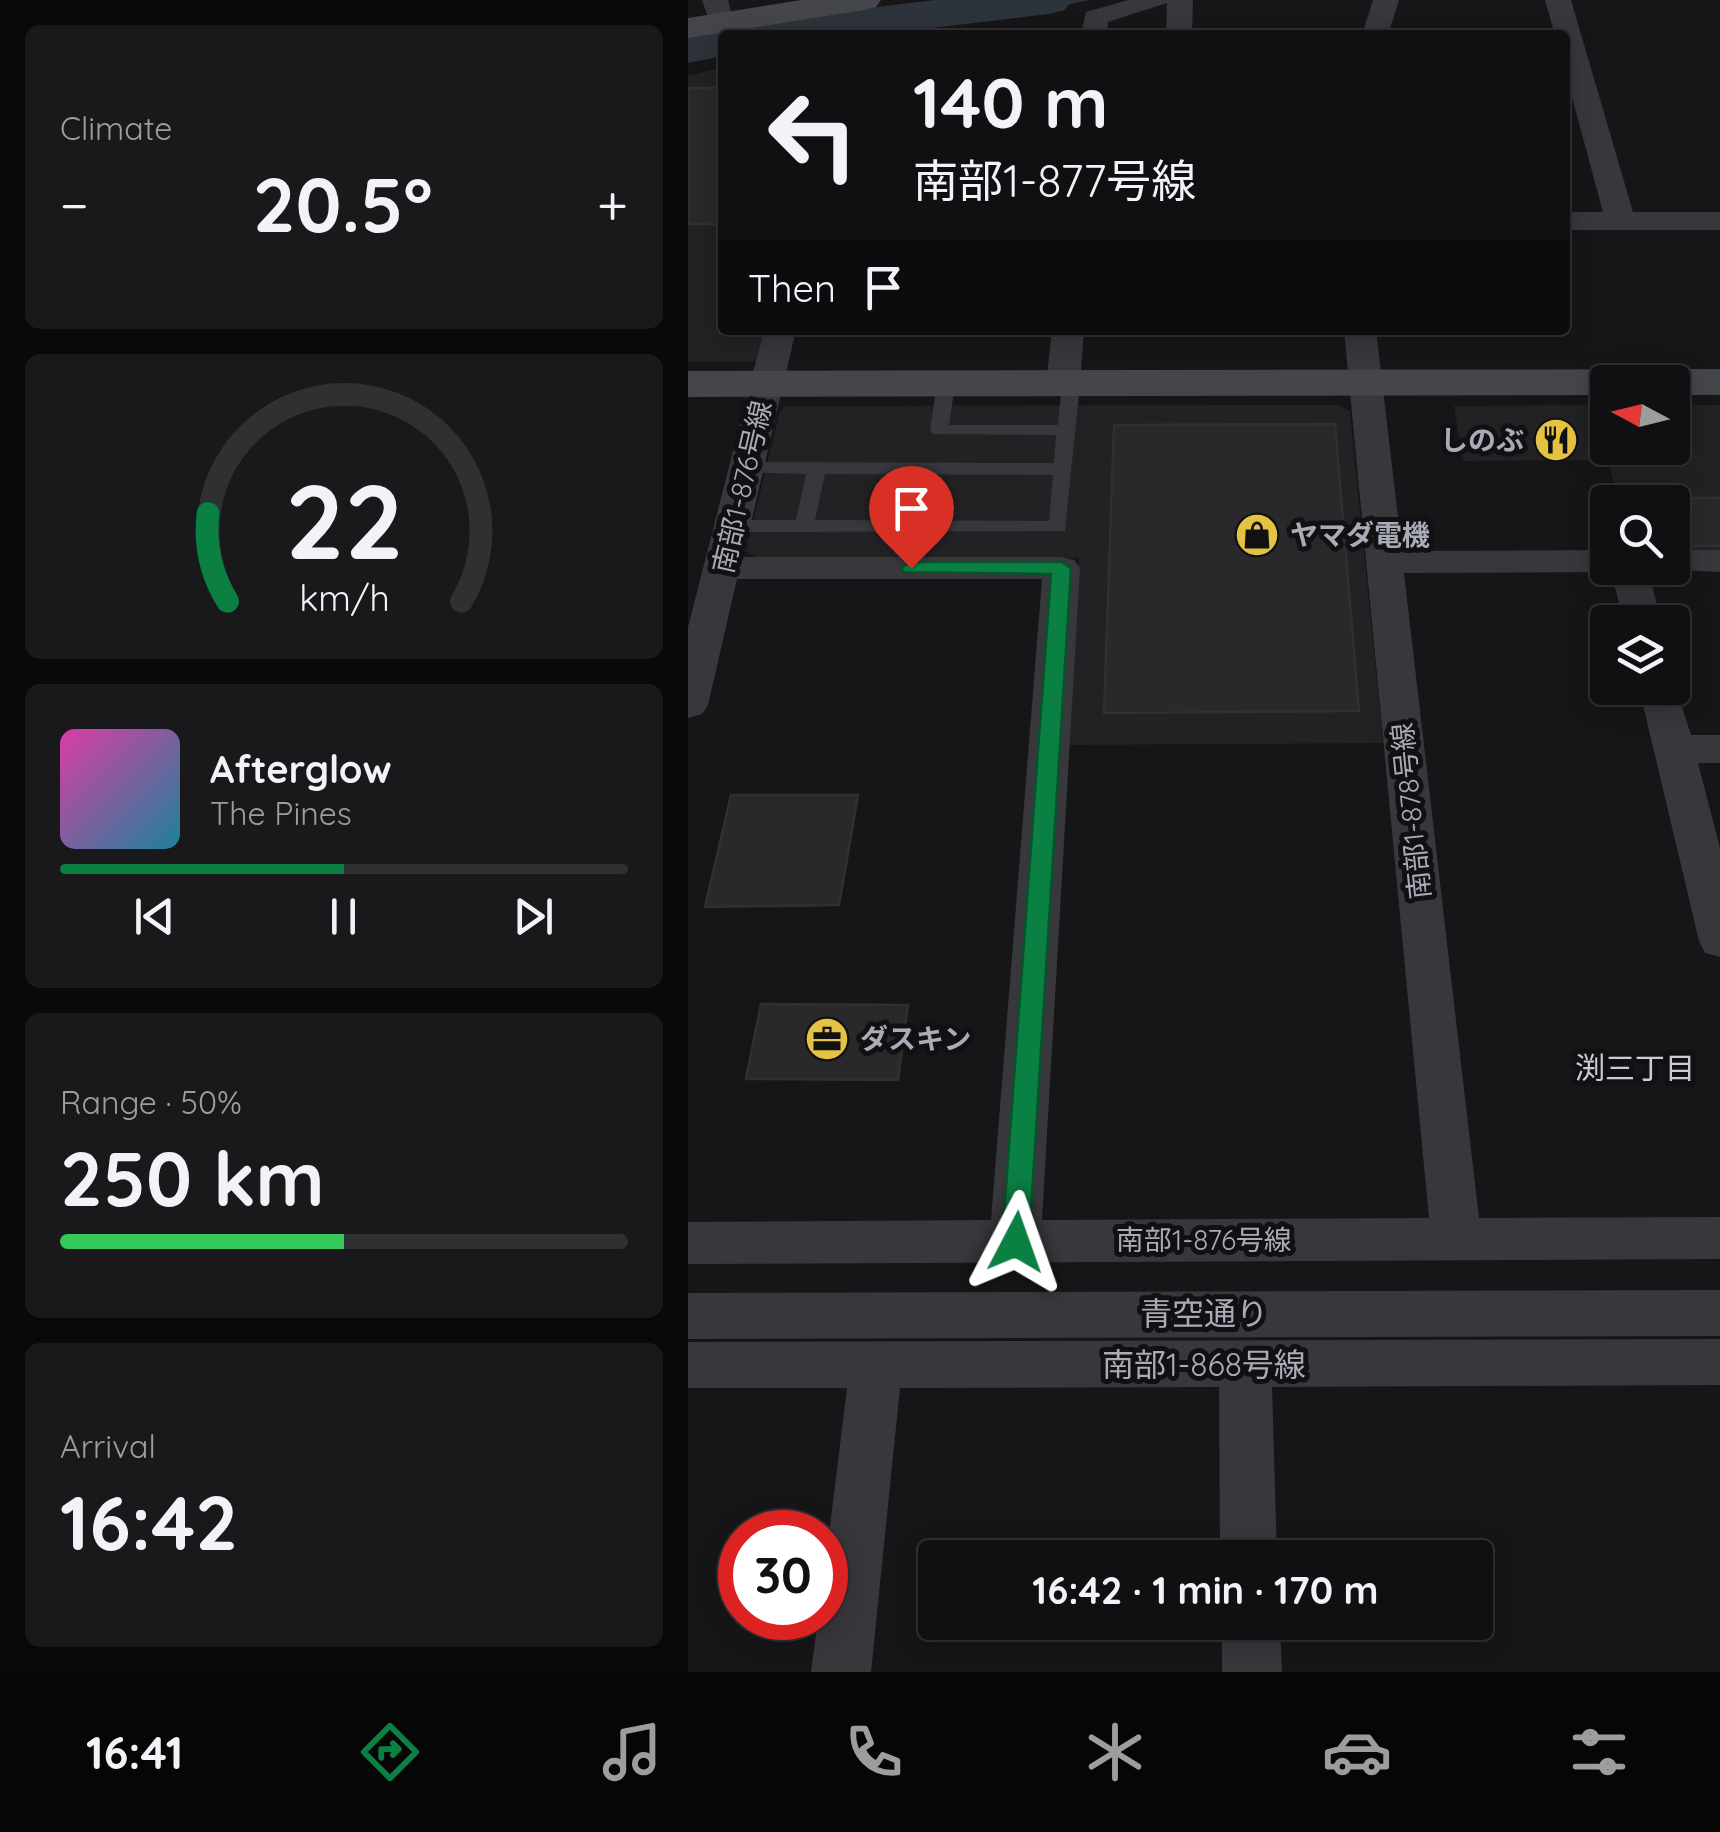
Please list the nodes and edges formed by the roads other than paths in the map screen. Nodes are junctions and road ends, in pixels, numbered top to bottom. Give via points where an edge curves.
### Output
1 (1156, 0) edge
2 (1180, 0) edge
3 (1386, 0) edge
4 (1558, 0) edge
5 (847, 1) edge
6 (708, 16) edge
7 (1094, 30) edge
8 (1179, 30) edge
9 (1377, 30) edge
10 (1566, 30) edge
11 (1570, 43) edge
12 (1570, 220) edge
13 (1620, 220) junction
14 (1720, 220) edge
15 (779, 335) edge
16 (1068, 335) edge
17 (1360, 335) edge
18 (1720, 382) edge
19 (1365, 383) junction
20 (688, 384) edge
21 (766, 384) junction
22 (946, 384) junction
23 (1067, 384) junction
24 (1066, 430) junction
25 (746, 468) junction
26 (817, 468) junction
27 (1063, 469) junction
28 (732, 526) junction
29 (804, 527) junction
30 (1590, 561) edge
31 (1690, 561) edge
32 (1720, 561) edge
33 (1385, 562) junction
34 (722, 568) junction
35 (688, 705) edge
36 (1663, 705) edge
37 (1674, 749) junction
38 (1720, 749) edge
39 (1720, 940) edge
40 (1720, 1238) edge
41 (1456, 1239) junction
42 (1016, 1242) junction
43 (688, 1243) edge
44 (1720, 1313) edge
45 (688, 1316) edge
46 (1720, 1362) edge
47 (1245, 1364) junction
48 (688, 1365) edge
49 (876, 1367) junction
50 (1249, 1540) edge
51 (1251, 1640) edge
52 (841, 1672) edge
53 (1252, 1672) edge

1 - 7 street via 1095,18
2 - 8 street
3 - 9 street
4 - 10 street
5 - 6 street
11 - 13 street
12 - 13 street
13 - 14 street
15 - 21 street, 南部1-876号線
16 - 23 street
17 - 19 street, 南部1-878号線
18 - 19 street
19 - 23 street
19 - 33 street, 南部1-878号線
20 - 21 street
21 - 22 street
21 - 25 street, 南部1-876号線
22 - 23 street
22 - 24 lane via 939,430
23 - 24 lane
24 - 27 lane
25 - 26 lane
25 - 28 street, 南部1-876号線
26 - 27 lane
26 - 29 lane
27 - 29 lane via 1058,527
28 - 29 lane
28 - 34 street, 南部1-876号線
30 - 33 street
31 - 32 street
33 - 41 street, 南部1-878号線
34 - 35 street, 南部1-876号線
34 - 42 street via 1062,568
36 - 37 street
37 - 38 street
37 - 39 street
40 - 41 street, 南部1-876号線
41 - 42 street, 南部1-876号線
42 - 43 street, 南部1-876号線
44 - 45 street, 青空通り
46 - 47 street, 南部1-868号線
47 - 49 street, 南部1-868号線
47 - 50 street
48 - 49 street, 南部1-868号線
49 - 52 street
51 - 53 street

